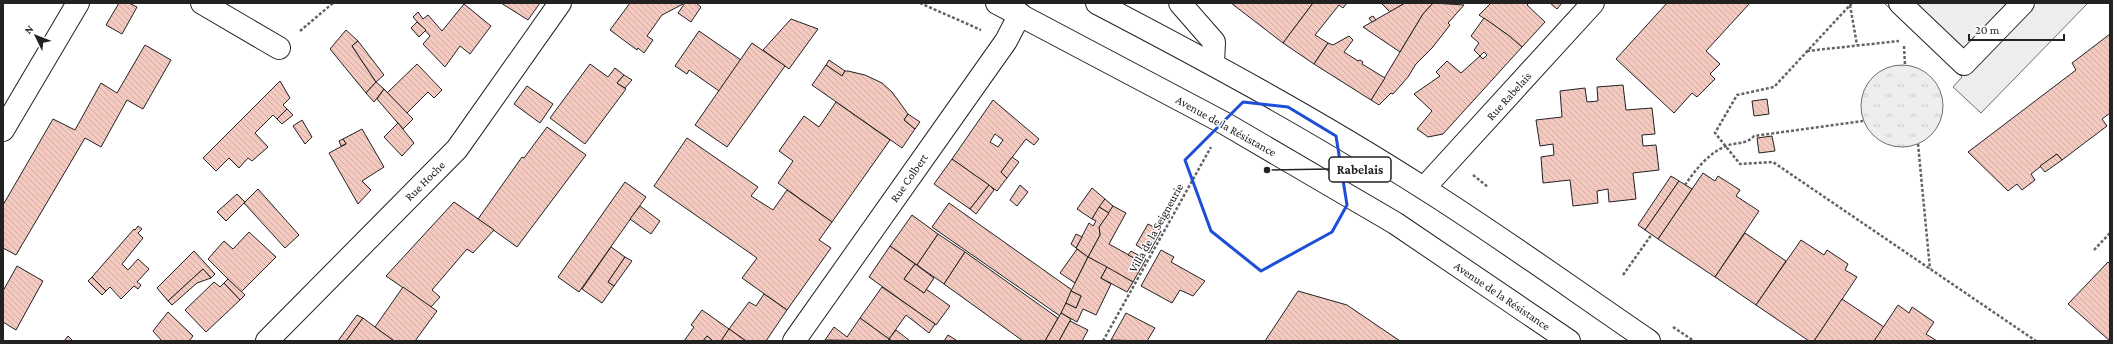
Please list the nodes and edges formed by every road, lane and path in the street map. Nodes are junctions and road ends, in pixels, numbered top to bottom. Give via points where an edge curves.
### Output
1 (78, 3) edge
2 (202, 3) edge
3 (333, 3) edge
4 (560, 3) edge
5 (920, 3) edge
6 (997, 3) edge
7 (1097, 3) edge
8 (1180, 3) edge
9 (1593, 3) edge
10 (1901, 3) edge
11 (2023, 3) edge
12 (1851, 4) edge
13 (1020, 14) junction
14 (1006, 41) junction
15 (1857, 45) junction
16 (280, 48) joint
17 (1807, 51) junction
18 (1213, 64) junction
19 (1906, 65) dead end
20 (1863, 121) dead end
21 (1224, 123) junction
22 (3, 130) edge
23 (1204, 143) dead end
24 (1918, 144) dead end
25 (1211, 146) junction
26 (1726, 146) junction
27 (1218, 150) dead end
28 (1473, 175) dead end
29 (1429, 183) junction
30 (1685, 185) dead end
31 (1488, 187) dead end
32 (2110, 233) edge
33 (1652, 234) dead end
34 (2094, 250) dead end
35 (1930, 269) junction
36 (1623, 275) dead end
37 (267, 341) edge
38 (794, 341) edge
39 (1103, 341) edge
40 (1569, 341) edge
41 (1649, 341) edge
42 (2036, 341) edge

1 - 22 street
2 - 16 street
3 - 16 path
4 - 37 street, Rue Hoche via 457,149
5 - 14 path
6 - 13 street, Avenue de la Résistance
7 - 18 street
8 - 18 street via 1214,42
9 - 29 street, Rue Rabelais
10 - 11 street via 1964,64
12 - 15 path
12 - 17 path
13 - 14 street, Rue Colbert
13 - 21 street, Avenue de la Résistance
14 - 38 street, Rue Colbert
15 - 17 path
15 - 19 path via 1903,40
17 - 26 path via 1774,87 1737,95 1715,133
18 - 29 street
20 - 26 path via 1754,136 1749,142
21 - 25 path, Villa de la Seigneurie
21 - 40 street, Avenue de la Résistance via 1395,223
23 - 25 path, Avenue de la Résistance
24 - 35 path
25 - 27 path, Avenue de la Résistance
25 - 39 path, Villa de la Seigneurie
26 - 30 path via 1698,167
26 - 35 path via 1740,164 1773,162
28 - 31 path
29 - 41 street
32 - 34 path
33 - 36 path
35 - 42 path

